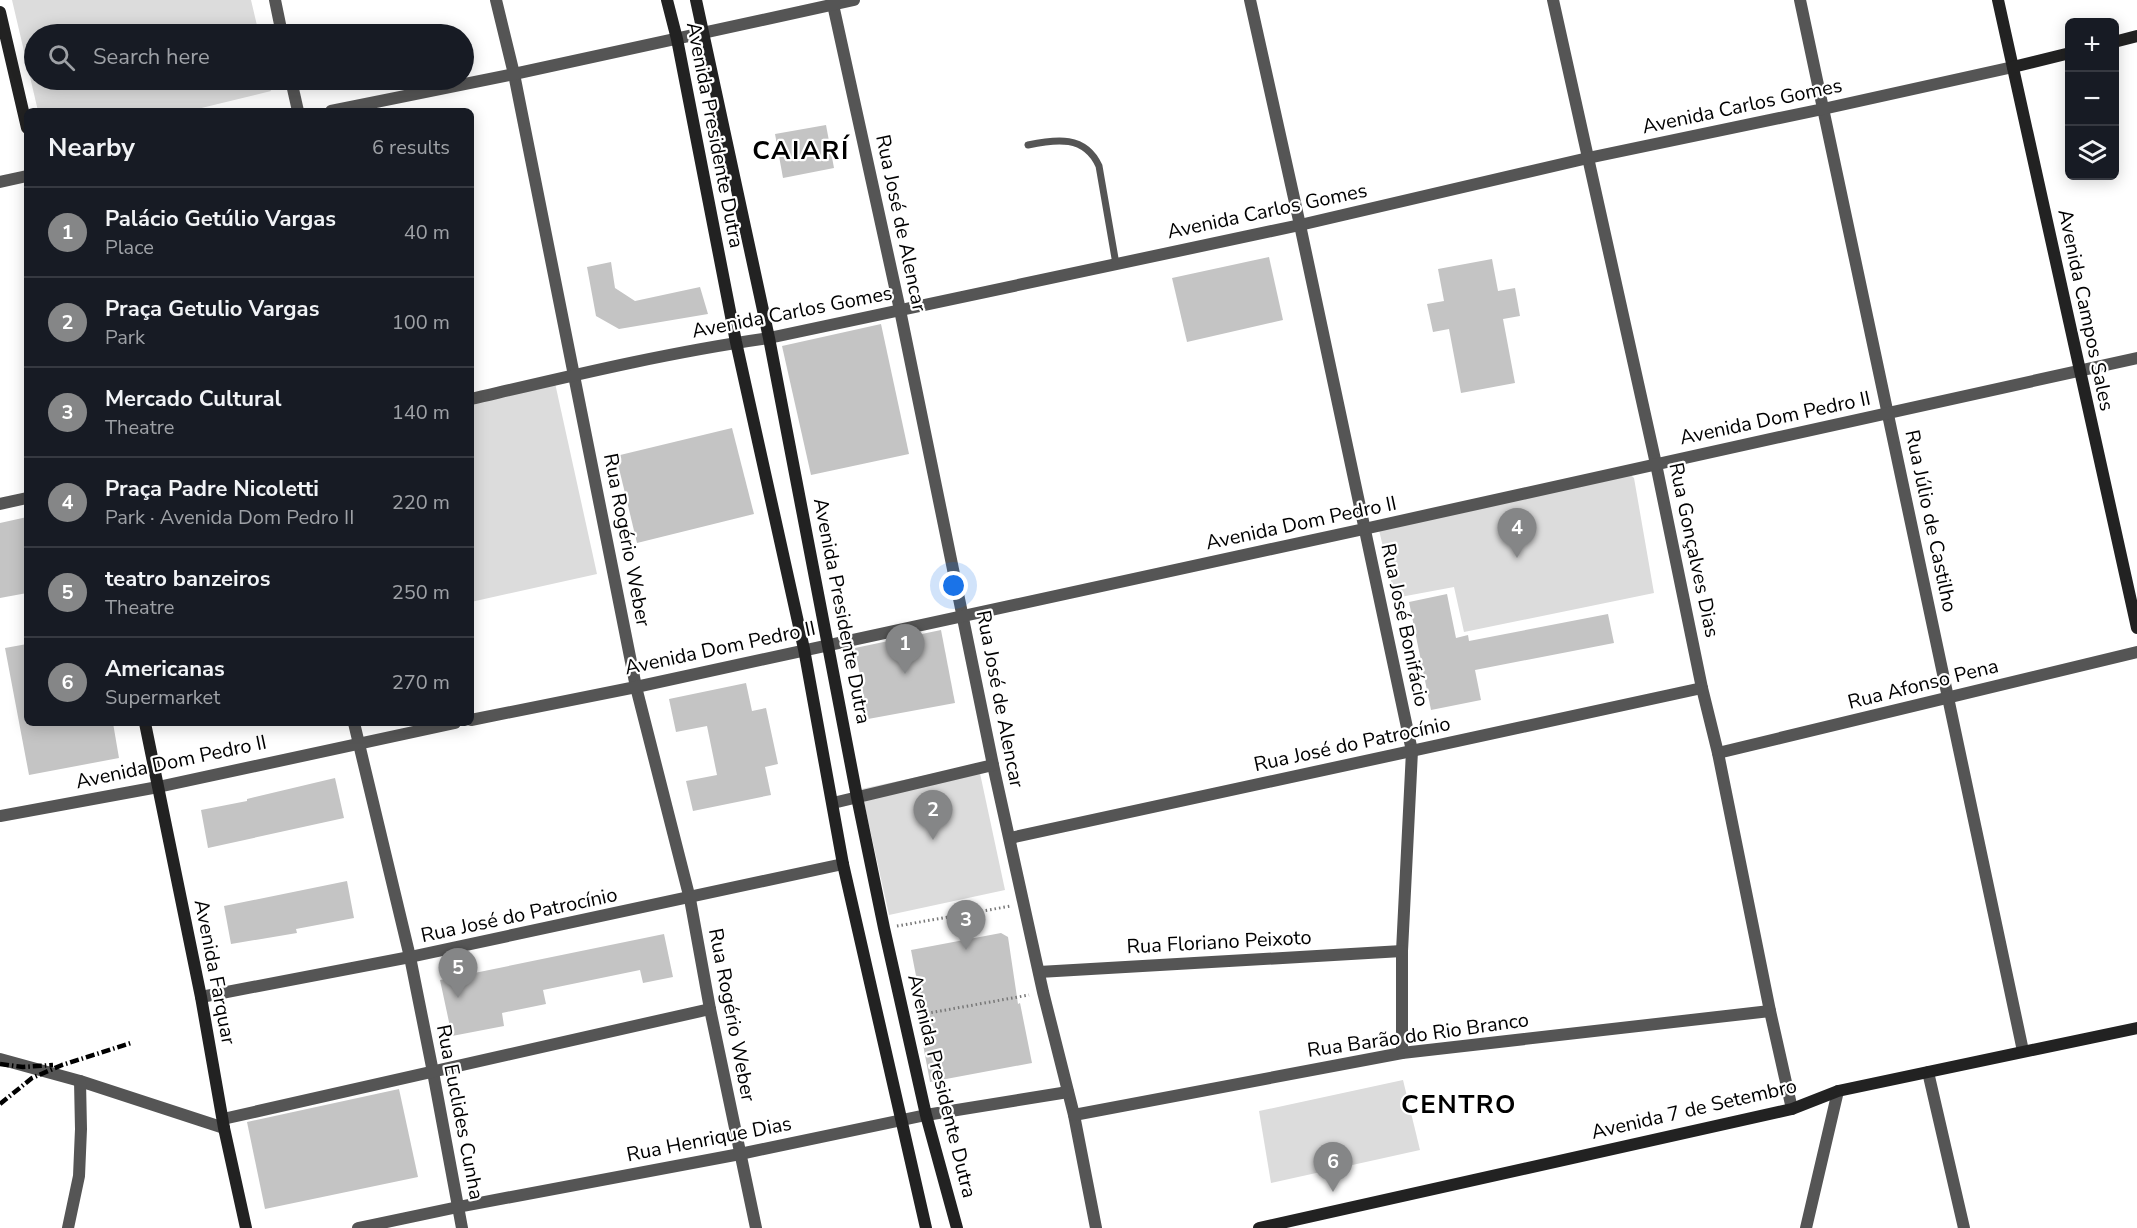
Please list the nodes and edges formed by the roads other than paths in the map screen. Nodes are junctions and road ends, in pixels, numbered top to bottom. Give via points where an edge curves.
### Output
1 (275, 0) edge
2 (496, 0) edge
3 (667, 0) edge
4 (696, 0) edge
5 (854, 0) edge
6 (1250, 0) edge
7 (1553, 0) edge
8 (1800, 0) edge
9 (1998, 0) edge
10 (833, 2) edge
11 (0, 12) edge
12 (280, 24) edge
13 (703, 33) junction
14 (2137, 36) edge
15 (677, 39) junction
16 (2119, 41) edge
17 (2065, 54) edge
18 (2013, 67) junction
19 (514, 74) junction
20 (474, 82) edge
21 (293, 90) edge
22 (435, 90) edge
23 (297, 108) edge
24 (346, 108) edge
25 (1823, 109) junction
26 (24, 115) edge
27 (1029, 145) dead end
28 (1588, 158) junction
29 (24, 177) edge
30 (0, 182) edge
31 (1300, 225) junction
32 (1116, 264) junction
33 (900, 310) junction
34 (769, 338) junction
35 (736, 342) junction
36 (2137, 358) edge
37 (2080, 370) junction
38 (574, 375) junction
39 (474, 398) edge
40 (1888, 413) junction
41 (1656, 464) junction
42 (24, 499) edge
43 (0, 504) edge
44 (1364, 529) junction
45 (964, 615) junction
46 (2137, 628) edge
47 (829, 645) junction
48 (804, 649) junction
49 (2137, 652) edge
50 (636, 687) junction
51 (1702, 688) junction
52 (1948, 699) junction
53 (474, 719) edge
54 (146, 726) edge
55 (355, 726) edge
56 (439, 726) edge
57 (358, 742) junction
58 (1412, 752) junction
59 (1718, 753) junction
60 (993, 765) junction
61 (158, 787) junction
62 (857, 796) junction
63 (833, 803) junction
64 (0, 816) edge
65 (1010, 838) junction
66 (843, 864) junction
67 (690, 898) junction
68 (1402, 951) junction
69 (410, 957) junction
70 (1039, 972) junction
71 (201, 997) junction
72 (710, 1010) junction
73 (1770, 1011) junction
74 (2137, 1028) edge
75 (2023, 1051) junction
76 (1402, 1053) junction
77 (0, 1059) edge
78 (433, 1072) junction
79 (1928, 1072) junction
80 (80, 1081) junction
81 (1838, 1091) junction
82 (1068, 1092) junction
83 (1792, 1109) junction
84 (926, 1115) junction
85 (1074, 1115) junction
86 (903, 1120) junction
87 (224, 1124) junction
88 (741, 1154) junction
89 (458, 1207) junction
90 (1298, 1224) edge
91 (68, 1228) edge
92 (246, 1228) edge
93 (358, 1228) edge
94 (462, 1228) edge
95 (756, 1228) edge
96 (926, 1228) edge
97 (957, 1228) edge
98 (1096, 1228) edge
99 (1259, 1228) edge
100 (1806, 1228) edge
101 (1964, 1228) edge

1 - 12 street
2 - 19 street, Rua Rogério Weber
3 - 15 street, Avenida Presidente Dutra
4 - 13 street, Avenida Presidente Dutra
5 - 10 street
6 - 31 street, Rua José Bonifácio
7 - 28 street, Rua Gonçalves Dias
8 - 25 street, Rua Júlio de Castilho
9 - 18 street, Avenida Campos Sales
10 - 13 street
10 - 33 street, Rua José de Alencar
11 - 26 street
13 - 15 street
13 - 34 street, Avenida Presidente Dutra
14 - 16 street
15 - 19 street
15 - 35 street, Avenida Presidente Dutra
17 - 18 street, Avenida Carlos Gomes
18 - 25 street, Avenida Carlos Gomes
18 - 37 street, Avenida Campos Sales
19 - 20 street
19 - 38 street, Rua Rogério Weber
21 - 23 street
22 - 24 street
25 - 28 street, Avenida Carlos Gomes
25 - 40 street, Rua Júlio de Castilho
27 - 32 lane via 1066,140 1094,156
28 - 31 street, Avenida Carlos Gomes
28 - 41 street, Rua Gonçalves Dias
29 - 30 street
31 - 32 street, Avenida Carlos Gomes
31 - 44 street, Rua José Bonifácio
32 - 33 street, Avenida Carlos Gomes
33 - 34 street, Avenida Carlos Gomes
33 - 45 street, Rua José de Alencar
34 - 35 street, Avenida Carlos Gomes
34 - 47 street, Avenida Presidente Dutra
35 - 38 street, Avenida Carlos Gomes
35 - 48 street, Avenida Presidente Dutra
36 - 37 street, Avenida Dom Pedro II
37 - 40 street, Avenida Dom Pedro II
37 - 46 street, Avenida Campos Sales
38 - 39 street, Avenida Carlos Gomes
38 - 50 street, Rua Rogério Weber
40 - 41 street, Avenida Dom Pedro II
40 - 52 street, Rua Júlio de Castilho
41 - 44 street, Avenida Dom Pedro II
41 - 51 street, Rua Gonçalves Dias
42 - 43 street
44 - 45 street, Avenida Dom Pedro II
44 - 58 street, Rua José Bonifácio
45 - 47 street, Avenida Dom Pedro II
45 - 60 street, Rua José de Alencar
47 - 48 street, Avenida Dom Pedro II
47 - 62 street, Avenida Presidente Dutra
48 - 50 street, Avenida Dom Pedro II
48 - 63 street, Avenida Presidente Dutra
49 - 52 street, Rua Afonso Pena
50 - 53 street, Avenida Dom Pedro II
50 - 67 street, Rua Rogério Weber
51 - 58 street, Rua José do Patrocínio
51 - 59 street, Rua Gonçalves Dias
52 - 59 street, Rua Afonso Pena
52 - 75 street, Rua Júlio de Castilho
54 - 61 street, Avenida Farquar
55 - 57 street, Rua Euclides Cunha
56 - 57 street, Avenida Dom Pedro II
57 - 61 street, Avenida Dom Pedro II
57 - 69 street, Rua Euclides Cunha
58 - 65 street, Rua José do Patrocínio
58 - 68 street, Rua José Bonifácio
59 - 73 street, Rua Gonçalves Dias
60 - 62 street
60 - 65 street, Rua José de Alencar
61 - 64 street, Avenida Dom Pedro II
61 - 71 street, Avenida Farquar
62 - 63 street
62 - 84 street, Avenida Presidente Dutra
63 - 66 street, Avenida Presidente Dutra
65 - 70 street, Rua José de Alencar
66 - 67 street, Rua José do Patrocínio
66 - 86 street, Avenida Presidente Dutra
67 - 69 street, Rua José do Patrocínio
67 - 72 street, Rua Rogério Weber
68 - 70 street, Rua Floriano Peixoto
68 - 76 street, Rua José Bonifácio
69 - 71 street, Rua José do Patrocínio
69 - 78 street, Rua Euclides Cunha
70 - 82 street, Rua José de Alencar
71 - 87 street, Avenida Farquar
72 - 78 street
72 - 88 street, Rua Rogério Weber
73 - 76 street, Rua Barão do Rio Branco
73 - 83 street, Rua Gonçalves Dias
74 - 75 street, Avenida 7 de Setembro
75 - 79 street, Avenida 7 de Setembro
76 - 85 street, Rua Barão do Rio Branco
77 - 80 street
78 - 87 street
78 - 89 street, Rua Euclides Cunha
79 - 81 street, Avenida 7 de Setembro
79 - 101 street
80 - 87 street
80 - 91 street via 79,1176
81 - 83 street, Avenida 7 de Setembro
81 - 100 street
82 - 84 street, Rua Henrique Dias
82 - 85 street, Rua José de Alencar
83 - 90 street, Avenida 7 de Setembro
84 - 86 street, Rua Henrique Dias
84 - 97 street, Avenida Presidente Dutra
85 - 98 street, Rua José de Alencar
86 - 88 street, Rua Henrique Dias
86 - 96 street, Avenida Presidente Dutra
87 - 92 street, Avenida Farquar
88 - 89 street, Rua Henrique Dias
88 - 95 street, Rua Rogério Weber
89 - 93 street, Rua Henrique Dias
89 - 94 street, Rua Euclides Cunha
90 - 99 street, Avenida 7 de Setembro

